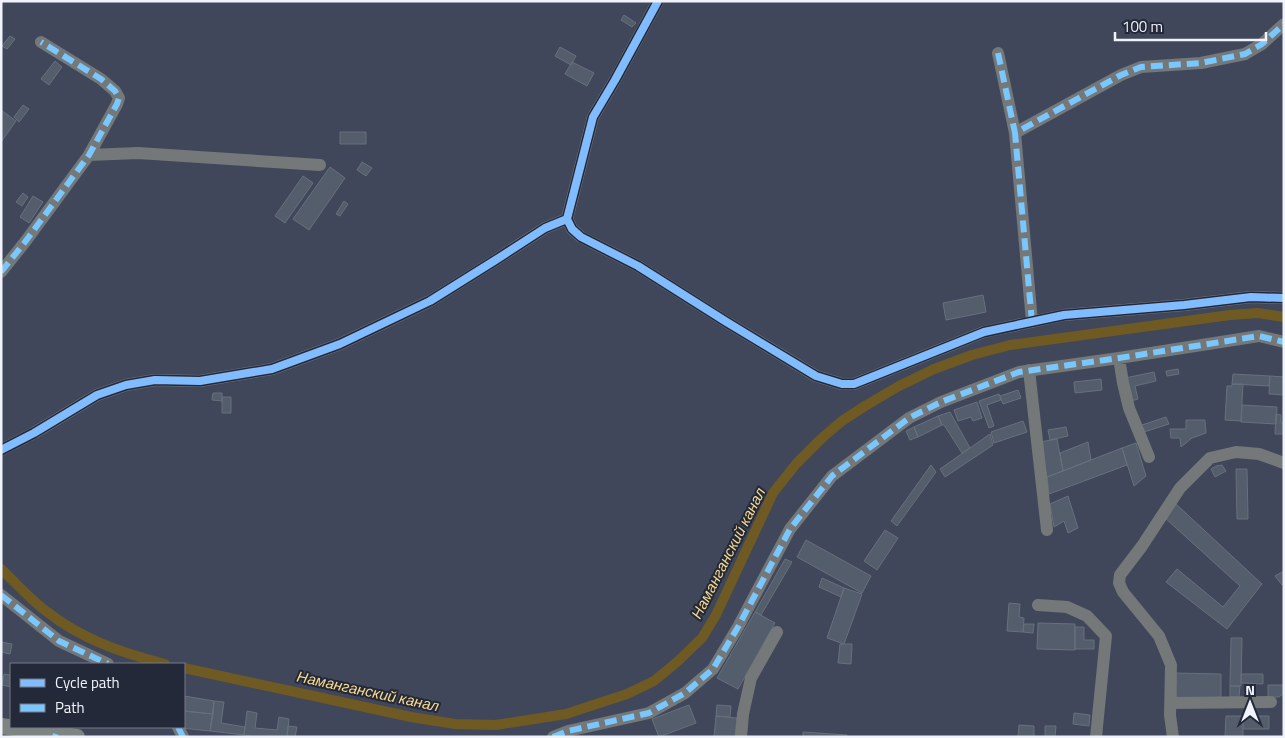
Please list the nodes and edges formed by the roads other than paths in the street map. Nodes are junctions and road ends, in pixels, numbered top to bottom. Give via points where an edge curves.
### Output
1 (658, 1) edge
2 (1284, 24) edge
3 (41, 42) dead end
4 (998, 53) dead end
5 (1015, 133) junction
6 (89, 155) junction
7 (320, 165) dead end
8 (567, 219) junction
9 (1, 272) edge
10 (1284, 298) edge
11 (1032, 322) junction
12 (1284, 342) edge
13 (1119, 358) junction
14 (1028, 370) junction
15 (1, 450) edge
16 (1149, 456) dead end
17 (1284, 463) edge
18 (1047, 530) dead end
19 (1, 595) edge
20 (1038, 606) dead end
21 (777, 632) dead end
22 (106, 663) edge
23 (1271, 702) dead end
24 (1171, 703) junction
25 (13, 728) edge
26 (55, 735) edge
27 (77, 737) edge
28 (553, 737) edge
29 (741, 737) edge
30 (1096, 737) edge
31 (1173, 737) edge

1 - 8 street via 593,117
2 - 5 street via 1245,54 1201,63 1140,67
3 - 6 street via 101,79 119,98
4 - 5 street
5 - 11 street
6 - 7 street via 138,153
6 - 9 street
8 - 11 street via 581,237 638,266 816,376 842,384 854,384 984,332
8 - 15 street via 545,228 430,301 340,344 272,369 200,381 156,380 126,385 97,395
10 - 11 street via 1251,297 1064,315
12 - 13 street via 1258,336
13 - 14 street
13 - 16 street via 1129,408
14 - 18 street
14 - 28 street via 941,402 909,418 832,476 790,529 713,669 685,693 649,713
17 - 24 street via 1259,454 1236,452 1210,458 1180,488 1120,575 1123,592 1159,636 1168,657
19 - 22 street via 59,641
20 - 30 street via 1066,607 1086,616 1106,636
21 - 29 street via 751,678
23 - 24 street
24 - 31 street
25 - 26 main road
26 - 27 main road

